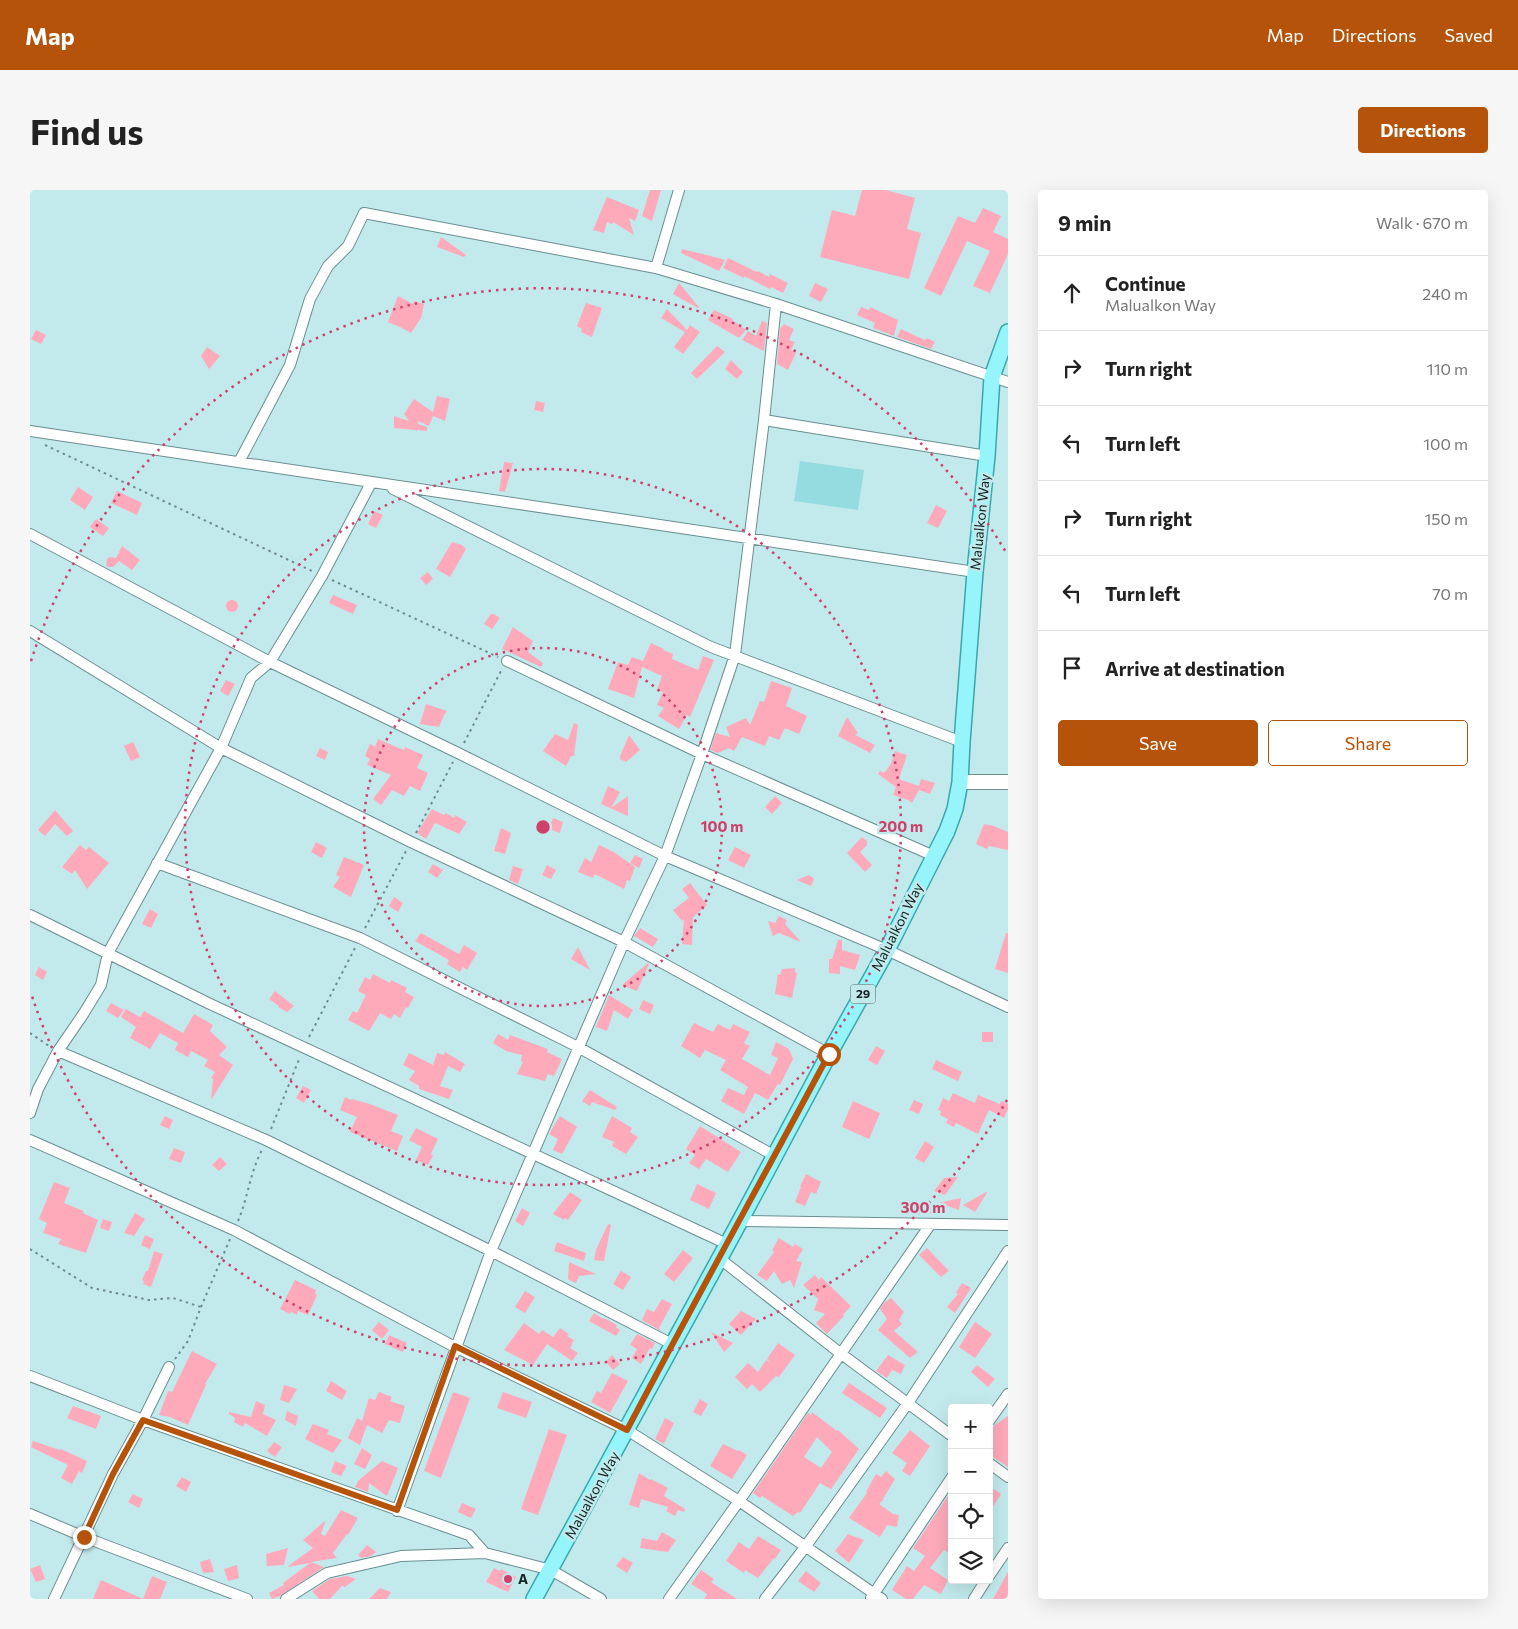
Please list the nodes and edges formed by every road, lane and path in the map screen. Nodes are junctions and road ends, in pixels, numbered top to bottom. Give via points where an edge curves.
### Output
1 (680, 190) edge
2 (656, 268) junction
3 (776, 304) junction
4 (1008, 332) edge
5 (992, 377) junction
6 (1008, 382) edge
7 (764, 420) junction
8 (30, 431) edge
9 (39, 442) dead end
10 (987, 456) junction
11 (239, 462) junction
12 (371, 483) junction
13 (384, 485) junction
14 (30, 534) edge
15 (750, 539) junction
16 (975, 572) junction
17 (322, 576) junction
18 (30, 631) edge
19 (735, 655) junction
20 (507, 661) junction
21 (270, 662) junction
22 (962, 742) junction
23 (221, 748) junction
24 (458, 753) junction
25 (702, 754) junction
26 (960, 782) junction
27 (1008, 782) edge
28 (411, 842) junction
29 (665, 856) junction
30 (934, 856) junction
31 (157, 863) junction
32 (30, 915) edge
33 (360, 938) junction
34 (624, 942) junction
35 (887, 950) junction
36 (108, 953) junction
37 (1008, 1007) edge
38 (30, 1033) edge
39 (578, 1047) junction
40 (304, 1048) junction
41 (58, 1051) junction
42 (829, 1054) junction
43 (30, 1113) edge
44 (30, 1140) edge
45 (266, 1140) junction
46 (533, 1153) junction
47 (775, 1156) junction
48 (740, 1221) junction
49 (930, 1224) junction
50 (1008, 1225) edge
51 (234, 1230) junction
52 (727, 1244) junction
53 (30, 1249) edge
54 (491, 1251) junction
55 (1008, 1251) edge
56 (719, 1258) junction
57 (201, 1307) junction
58 (672, 1344) junction
59 (455, 1346) junction
60 (840, 1354) junction
61 (169, 1367) joint
62 (30, 1376) edge
63 (1008, 1394) edge
64 (908, 1403) junction
65 (993, 1415) edge
66 (143, 1420) junction
67 (627, 1430) junction
68 (948, 1433) edge
69 (993, 1467) edge
70 (1008, 1477) edge
71 (948, 1483) edge
72 (740, 1501) junction
73 (397, 1510) junction
74 (30, 1514) edge
75 (84, 1537) junction
76 (806, 1546) junction
77 (1008, 1548) edge
78 (485, 1553) junction
79 (550, 1570) junction
80 (993, 1570) edge
81 (983, 1584) edge
82 (876, 1597) edge
83 (54, 1599) edge
84 (247, 1599) edge
85 (286, 1599) edge
86 (534, 1599) edge
87 (602, 1599) edge
88 (669, 1599) edge
89 (765, 1599) edge
90 (974, 1599) edge

1 - 2 street
2 - 3 street
2 - 11 street via 364,213 348,246 328,266 310,300 290,365
3 - 5 street
3 - 7 street
4 - 5 main road, Malualkon Way / 29
5 - 6 street
5 - 10 main road, Malualkon Way / 29
7 - 10 street
7 - 15 street
8 - 11 street
9 - 17 path
10 - 16 main road, Malualkon Way / 29
11 - 12 street
12 - 13 street
12 - 17 street
13 - 15 street
13 - 19 street via 711,647
14 - 21 street
15 - 16 street
15 - 19 street
16 - 22 main road, Malualkon Way / 29
17 - 20 path
17 - 21 street
18 - 23 street
19 - 22 street
19 - 25 street
20 - 24 path
20 - 25 street
21 - 23 street via 251,678
21 - 24 street
22 - 26 main road, Malualkon Way / 29
23 - 28 street
23 - 31 street
24 - 28 path
24 - 29 street
25 - 29 street
25 - 30 street
26 - 27 main road
26 - 30 main road, Malualkon Way / 29 via 947,832
28 - 33 path
28 - 34 street
29 - 34 street
29 - 35 street
30 - 35 main road, Malualkon Way / 29
31 - 33 street
31 - 36 street
32 - 36 street
33 - 39 street
33 - 40 path
34 - 39 street
34 - 42 street
35 - 37 street
35 - 42 main road, Malualkon Way / 29
36 - 40 street
36 - 41 street via 101,985
38 - 41 path
39 - 46 street
39 - 47 street
40 - 45 path
40 - 46 street
41 - 43 street via 38,1089
41 - 45 street
42 - 47 main road, Malualkon Way / 29
44 - 51 street
45 - 51 path
45 - 54 street
46 - 52 street
46 - 54 street
47 - 48 main road, Malualkon Way / 29
48 - 49 street
48 - 52 main road, Malualkon Way / 29
49 - 50 street
49 - 60 street
51 - 57 path
51 - 59 street
52 - 56 main road, Malualkon Way / 29
53 - 57 path via 92,1288 149,1300 173,1298
54 - 58 street
54 - 59 street
55 - 64 street
56 - 58 main road, Malualkon Way / 29
56 - 60 street
57 - 61 path via 188,1341
58 - 67 main road, Malualkon Way / 29
59 - 67 street
59 - 73 street
60 - 64 street
60 - 72 street
61 - 66 street
62 - 66 street
63 - 65 street
64 - 68 street
64 - 76 street
66 - 73 street
66 - 75 street
67 - 72 street
67 - 79 main road, Malualkon Way / 29
69 - 70 street
71 - 82 street
72 - 76 street
72 - 88 street
73 - 78 street via 469,1535
74 - 75 street
75 - 83 street
75 - 84 street
76 - 82 street
76 - 89 street
77 - 80 street
78 - 79 street
78 - 85 street via 401,1556 327,1572
79 - 86 main road, Malualkon Way / 29
79 - 87 street
81 - 90 street

